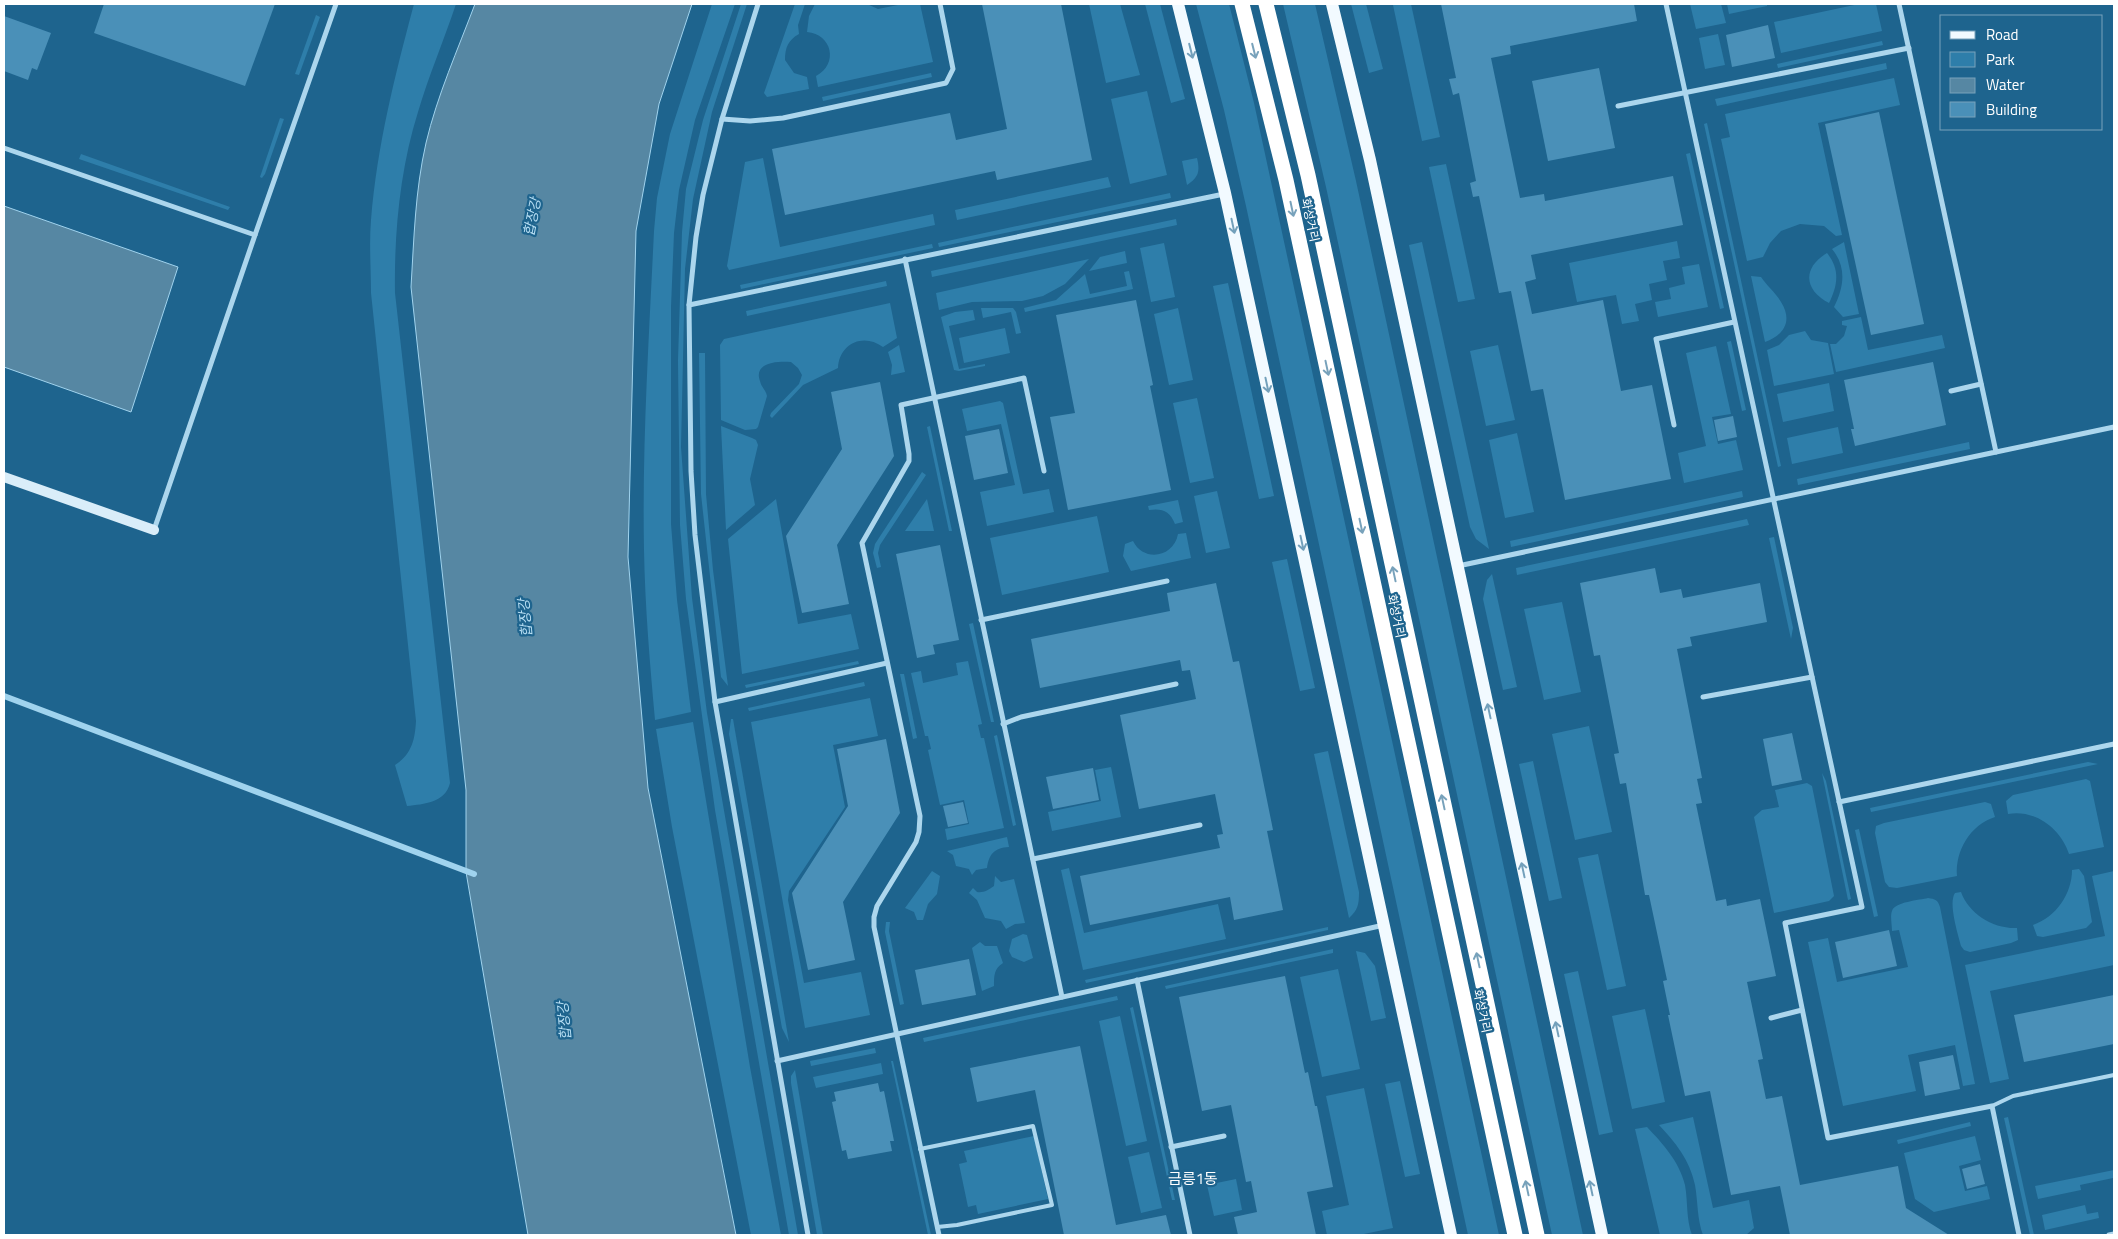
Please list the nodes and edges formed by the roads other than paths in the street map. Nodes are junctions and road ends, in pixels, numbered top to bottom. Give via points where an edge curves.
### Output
1 (336, 4) edge
2 (758, 4) edge
3 (940, 4) edge
4 (1178, 4) edge
5 (1242, 4) edge
6 (1266, 4) edge
7 (1332, 4) edge
8 (1666, 4) edge
9 (1899, 4) edge
10 (1909, 48) junction
11 (1685, 92) junction
12 (1618, 106) dead end
13 (722, 119) junction
14 (4, 148) edge
15 (1226, 194) junction
16 (255, 235) junction
17 (905, 259) junction
18 (688, 305) junction
19 (1734, 322) junction
20 (1981, 384) junction
21 (1951, 391) dead end
22 (934, 397) junction
23 (1674, 425) dead end
24 (2114, 427) edge
25 (1996, 452) junction
26 (1044, 471) dead end
27 (4, 477) edge
28 (1774, 499) junction
29 (154, 530) joint
30 (1458, 566) junction
31 (1167, 581) dead end
32 (981, 620) junction
33 (887, 663) junction
34 (1812, 677) junction
35 (1176, 684) dead end
36 (1703, 697) dead end
37 (714, 702) junction
38 (1003, 724) junction
39 (2114, 744) edge
40 (1839, 802) junction
41 (1200, 825) dead end
42 (1033, 859) junction
43 (1385, 925) junction
44 (1137, 980) junction
45 (1062, 997) junction
46 (1802, 1010) junction
47 (1771, 1018) dead end
48 (895, 1034) junction
49 (777, 1060) junction
50 (2114, 1075) edge
51 (1992, 1106) junction
52 (1224, 1136) dead end
53 (1171, 1147) junction
54 (920, 1149) junction
55 (937, 1227) junction
56 (2114, 1234) edge
57 (808, 1235) edge
58 (939, 1235) edge
59 (1190, 1235) edge
60 (1451, 1235) edge
61 (1515, 1235) edge
62 (1537, 1235) edge
63 (1602, 1235) edge
64 (2019, 1235) edge
65 (2109, 1235) edge

1 - 16 street
2 - 13 street
3 - 13 street via 953,69 946,83 782,118
4 -> 15 main road
5 -> 61 highway, 화성거리 via 1286,180
62 -> 6 highway, 화성거리 via 1310,185
7 - 30 main road via 1370,160
8 - 11 street
9 - 10 street
10 - 11 street
10 - 20 street
11 - 12 street
11 - 19 street
13 - 18 street via 703,195
14 - 16 street
15 - 17 street
15 -> 43 main road
16 - 29 street
17 - 18 street
17 - 22 street
18 - 37 street via 692,499
19 - 23 street via 1656,339
19 - 28 street
20 - 21 street
20 - 25 street
22 - 26 street via 1024,378
22 - 32 street
22 - 33 street via 901,405 909,461 862,543
24 - 25 street
25 - 28 street
27 - 29 street
28 - 30 street
28 - 34 street
63 -> 30 main road
31 - 32 street
32 - 38 street
33 - 37 street
33 - 48 street via 920,816 916,842 877,906 874,917
34 - 36 street
34 - 40 street
35 - 38 street via 1021,717
37 - 49 street
38 - 42 street
39 - 40 street
40 - 46 street via 1862,907 1784,923
41 - 42 street
42 - 45 street
43 - 44 street
43 - 60 main road
44 - 45 street
44 - 53 street
45 - 48 street
46 - 47 street
46 - 51 street via 1828,1138
48 - 49 street
48 - 54 street
49 - 57 street
50 - 51 lane via 2013,1096
51 - 64 street
52 - 53 street
53 - 59 street
54 - 55 street
54 - 55 lane via 1033,1126 1052,1205
55 - 58 street
56 - 65 street

